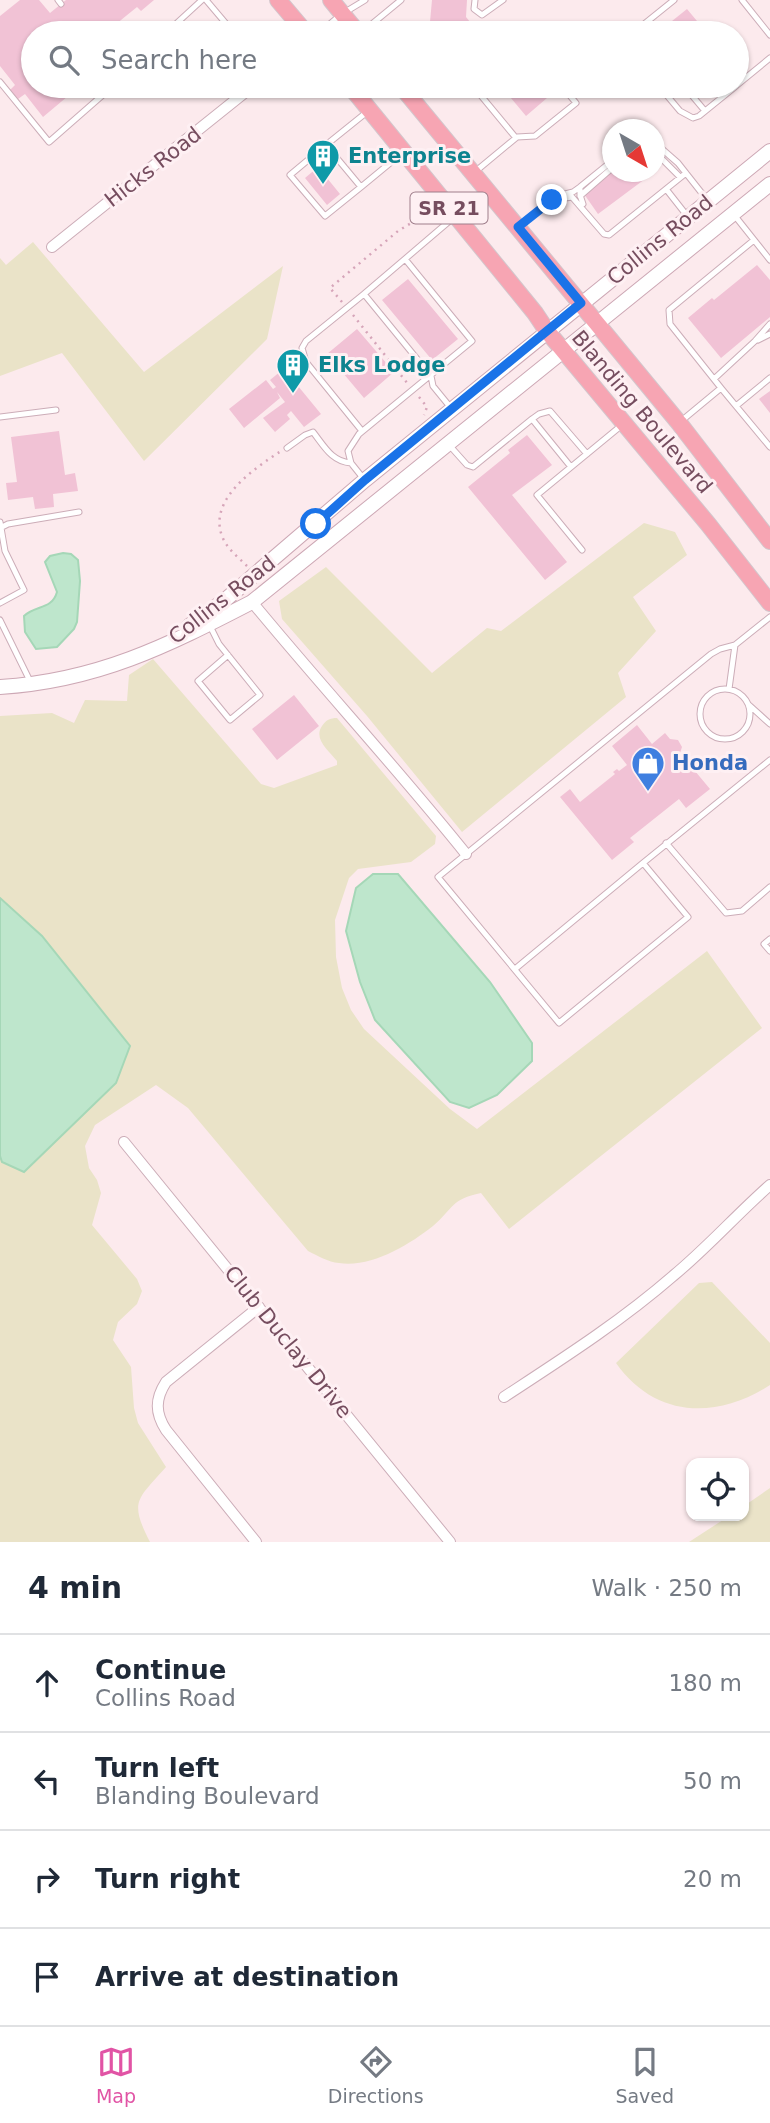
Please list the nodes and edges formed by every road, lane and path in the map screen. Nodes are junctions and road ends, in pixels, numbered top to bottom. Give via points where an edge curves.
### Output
1 (204, 0) edge
2 (278, 0) edge
3 (331, 0) edge
4 (365, 0) edge
5 (401, 0) edge
6 (475, 0) edge
7 (503, 0) edge
8 (742, 0) edge
9 (673, 1) edge
10 (342, 14) junction
11 (180, 21) edge
12 (223, 21) edge
13 (296, 21) edge
14 (334, 21) edge
15 (349, 21) edge
16 (375, 21) edge
17 (650, 21) edge
18 (770, 35) edge
19 (770, 58) edge
20 (749, 75) edge
21 (0, 82) edge
22 (99, 98) edge
23 (238, 98) edge
24 (360, 98) edge
25 (411, 98) edge
26 (483, 98) edge
27 (572, 98) edge
28 (670, 98) edge
29 (694, 98) edge
30 (720, 98) edge
31 (369, 110) junction
32 (705, 111) junction
33 (516, 138) junction
34 (326, 145) junction
35 (770, 151) edge
36 (404, 152) junction
37 (665, 155) edge
38 (665, 160) edge
39 (602, 169) edge
40 (473, 173) junction
41 (683, 175) junction
42 (602, 177) edge
43 (770, 184) edge
44 (360, 187) junction
45 (580, 187) junction
46 (666, 189) junction
47 (580, 196) junction
48 (556, 198) junction
49 (708, 201) junction
50 (586, 212) junction
51 (733, 214) junction
52 (456, 216) junction
53 (688, 217) junction
54 (518, 227) junction
55 (754, 240) junction
56 (52, 247) dead end
57 (405, 259) junction
58 (770, 260) edge
59 (364, 294) junction
60 (581, 303) junction
61 (597, 322) junction
62 (770, 324) edge
63 (547, 331) junction
64 (770, 334) edge
65 (755, 341) junction
66 (562, 349) junction
67 (431, 376) junction
68 (770, 378) edge
69 (714, 379) junction
70 (721, 388) junction
71 (736, 406) junction
72 (56, 410) dead end
73 (452, 410) junction
74 (0, 417) edge
75 (533, 419) junction
76 (624, 423) junction
77 (679, 423) junction
78 (362, 431) junction
79 (448, 443) junction
80 (770, 447) edge
81 (287, 448) joint
82 (587, 454) junction
83 (351, 463) junction
84 (571, 467) junction
85 (365, 480) junction
86 (79, 512) dead end
87 (0, 526) edge
88 (770, 541) edge
89 (582, 550) dead end
90 (255, 574) junction
91 (252, 602) junction
92 (0, 603) edge
93 (770, 603) edge
94 (770, 617) edge
95 (0, 620) edge
96 (209, 624) junction
97 (735, 645) junction
98 (160, 648) junction
99 (228, 655) junction
100 (31, 683) junction
101 (0, 687) edge
102 (729, 689) junction
103 (749, 705) junction
104 (770, 724) edge
105 (770, 760) edge
106 (666, 843) junction
107 (466, 854) junction
108 (643, 863) junction
109 (770, 887) edge
110 (770, 939) edge
111 (770, 951) edge
112 (515, 970) junction
113 (124, 1142) dead end
114 (770, 1185) edge
115 (259, 1307) junction
116 (504, 1397) dead end
117 (256, 1542) edge
118 (450, 1542) edge

1 - 11 lane
1 - 12 lane
2 - 13 main road
3 - 10 main road
4 - 10 lane
5 - 16 lane
6 - 7 lane via 474,9 482,15
8 - 18 lane
9 - 17 lane
10 - 14 lane
10 - 15 main road
19 - 20 lane
21 - 22 lane via 49,142
23 - 56 street, Hicks Road
24 - 31 main road, Blanding Boulevard / SR 21
25 - 40 main road, Blanding Boulevard / SR 21
26 - 33 lane
27 - 33 lane via 576,103 535,136
28 - 32 lane via 687,116
29 - 32 lane
30 - 32 lane
31 - 34 lane
31 - 36 main road, Blanding Boulevard / SR 21
33 - 40 lane
34 - 44 lane
34 - 44 lane via 290,174 325,216
35 - 49 street, Collins Road
36 - 44 lane
36 - 52 main road, Blanding Boulevard / SR 21
37 - 41 lane
38 - 41 lane
39 - 45 lane
40 - 54 main road, Blanding Boulevard / SR 21
41 - 46 lane
41 - 49 lane
42 - 47 lane
43 - 51 street, Collins Road
45 - 47 lane
45 - 48 lane
46 - 50 lane via 609,235
46 - 53 lane
47 - 50 lane
48 - 50 lane via 574,197
48 - 54 lane
49 - 53 street, Collins Road
51 - 55 lane
51 - 61 street, Collins Road
52 - 57 lane
52 - 63 main road, Blanding Boulevard / SR 21
53 - 60 street, Collins Road
54 - 60 main road, Blanding Boulevard / SR 21
55 - 58 lane
55 - 69 lane via 669,310 670,324
57 - 59 lane
57 - 67 lane via 472,341
59 - 67 lane
59 - 78 lane via 302,348 306,362
60 - 61 main road, Blanding Boulevard / SR 21
60 - 63 street, Collins Road
61 - 66 street, Collins Road
61 - 77 main road, Blanding Boulevard / SR 21
62 - 65 lane
63 - 66 main road, Blanding Boulevard / SR 21
63 - 73 street, Collins Road
64 - 65 lane
65 - 69 lane
66 - 76 main road, Blanding Boulevard / SR 21
66 - 79 street, Collins Road
67 - 73 lane via 433,387
67 - 78 lane
68 - 71 lane
69 - 70 lane
70 - 71 lane
70 - 77 lane
71 - 80 lane
72 - 74 lane
73 - 85 street, Collins Road
75 - 79 lane via 472,467
75 - 82 lane via 550,411
75 - 84 lane
76 - 82 lane
76 - 93 main road, Blanding Boulevard / SR 21
77 - 88 main road, Blanding Boulevard / SR 21
78 - 83 lane via 348,451
79 - 91 street, Collins Road
81 - 83 lane via 313,432 335,460
81 - 90 path via 237,486 221,513 223,539
82 - 84 lane
83 - 85 lane
84 - 89 lane via 537,495
85 - 90 street, Collins Road
86 - 87 lane
87 - 92 lane via 5,551 24,590
90 - 98 street, Collins Road
91 - 96 street, Collins Road
91 - 107 street
94 - 97 lane
95 - 100 lane
96 - 98 street, Collins Road
96 - 99 lane
97 - 102 lane
97 - 107 lane via 711,654
98 - 100 street, Collins Road via 99,671
99 - 99 lane via 198,681 230,720 260,695
100 - 101 street, Collins Road
102 - 103 lane via 740,693
102 - 103 lane via 712,693 702,704 700,718 710,735 722,740 736,737 750,720
103 - 104 lane
105 - 106 lane
106 - 108 lane
106 - 109 lane via 726,913 742,911
107 - 112 lane via 438,877
108 - 112 lane
108 - 112 lane via 688,917 559,1023
110 - 111 lane via 764,944
113 - 115 street, Club Duclay Drive
114 - 116 street via 636,1307
115 - 117 street via 166,1382 156,1402 166,1430
115 - 118 street, Club Duclay Drive

